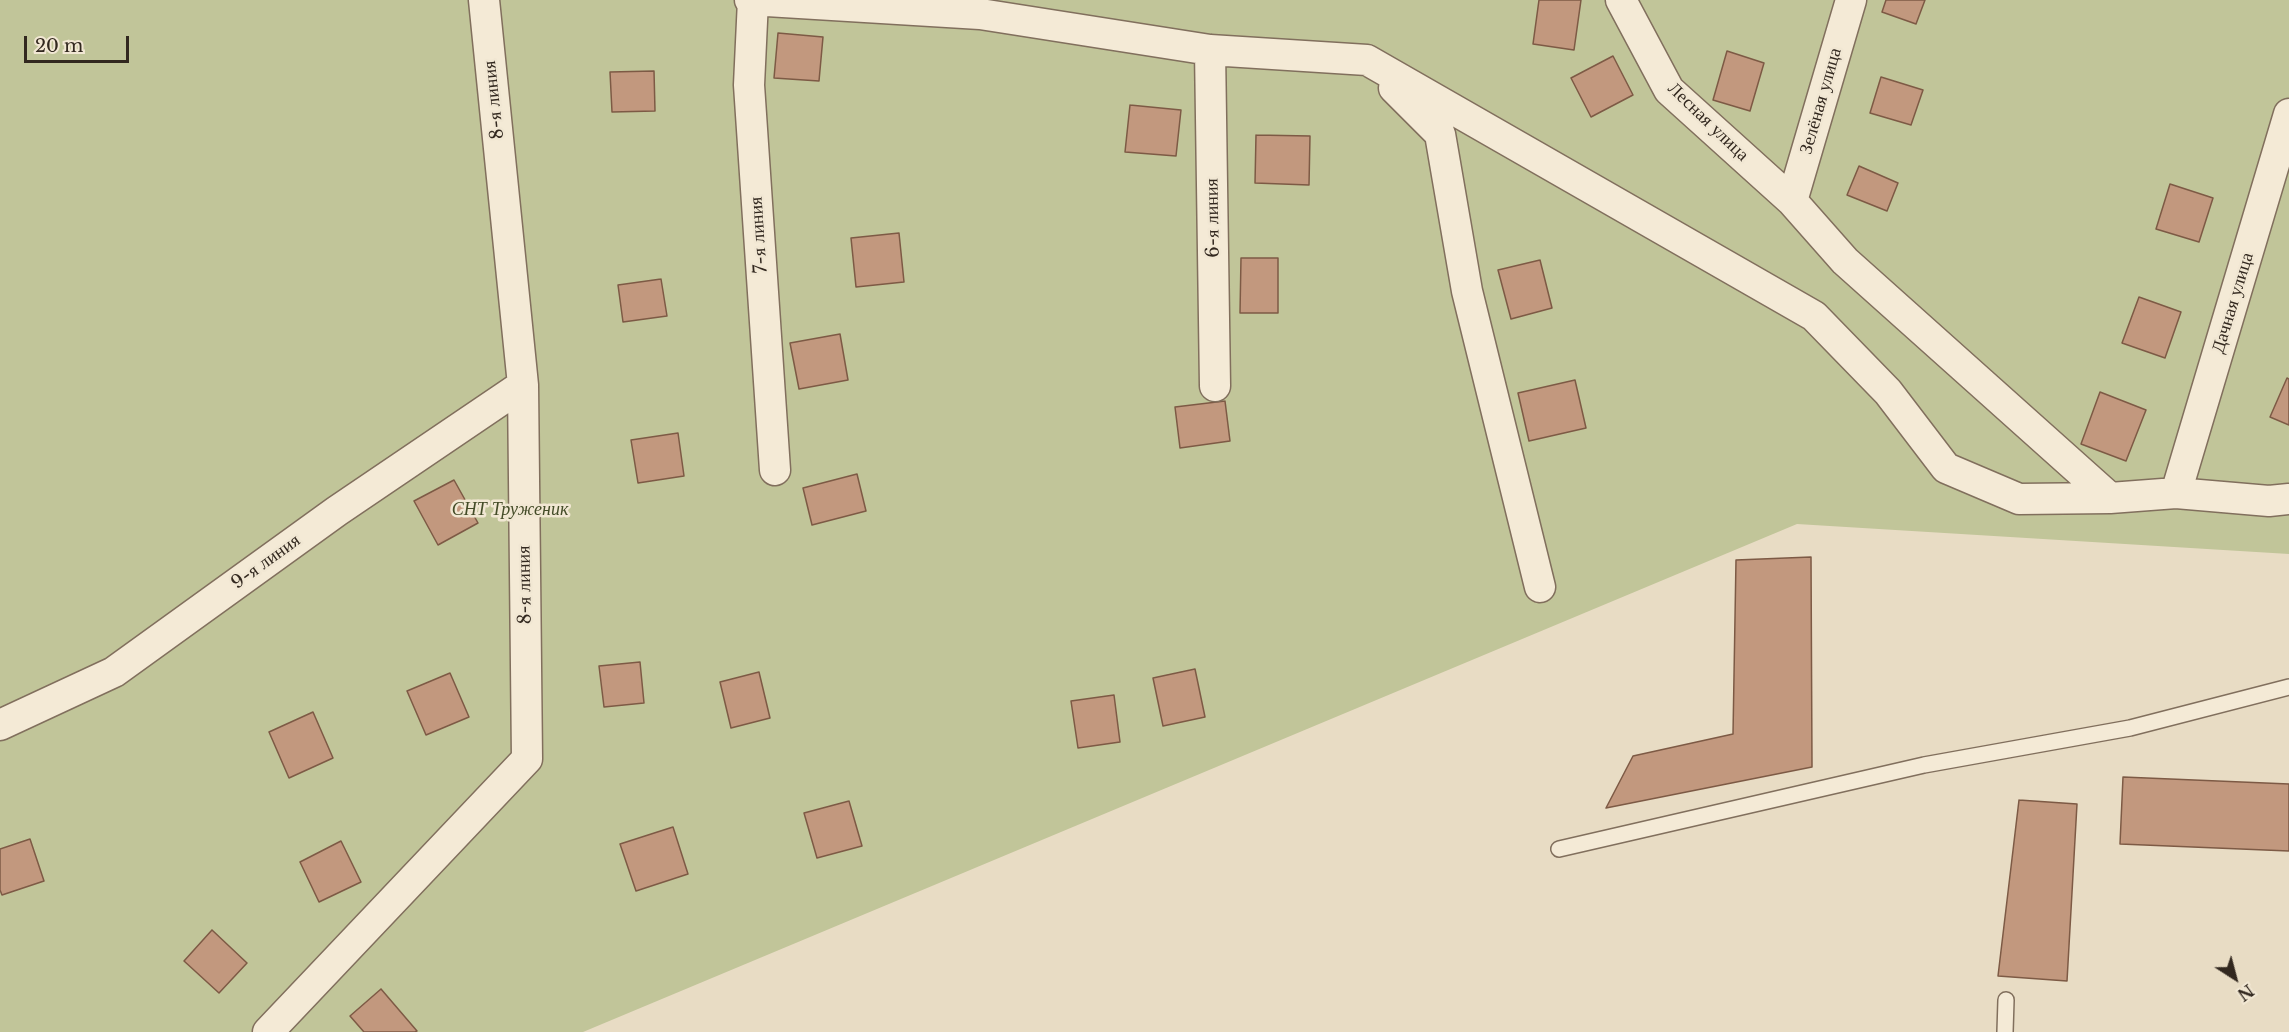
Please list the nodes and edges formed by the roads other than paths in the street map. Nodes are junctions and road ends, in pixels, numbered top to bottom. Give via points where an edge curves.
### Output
1 (483, 0) edge
2 (751, 0) edge
3 (1621, 0) edge
4 (1851, 0) edge
5 (979, 7) edge
6 (1210, 50) junction
7 (1367, 60) junction
8 (2289, 114) edge
9 (1792, 201) junction
10 (523, 385) junction
11 (1215, 386) dead end
12 (775, 470) dead end
13 (2176, 493) junction
14 (2110, 498) junction
15 (2289, 499) edge
16 (1540, 587) dead end
17 (2289, 687) edge
18 (0, 725) edge
19 (1559, 849) dead end
20 (2006, 1000) dead end
21 (268, 1032) edge
22 (2005, 1032) edge

1 - 10 street, 8-я линия
2 - 5 street
2 - 12 street, 7-я линия via 749,85
3 - 9 street, Лесная улица via 1670,90
4 - 9 street, Зелёная улица
5 - 6 street
6 - 7 street
6 - 11 street, 6-я линия
7 - 14 street via 1814,316 1888,392 1946,468 2019,499
7 - 16 street via 1440,134 1467,291
8 - 13 street, Дачная улица
9 - 14 street, Лесная улица via 1845,261
10 - 18 street, 9-я линия via 337,511 114,672
10 - 21 street, 8-я линия via 527,759
13 - 14 street
13 - 15 street via 2269,501
17 - 19 lane via 2130,728 1924,765
20 - 22 lane

